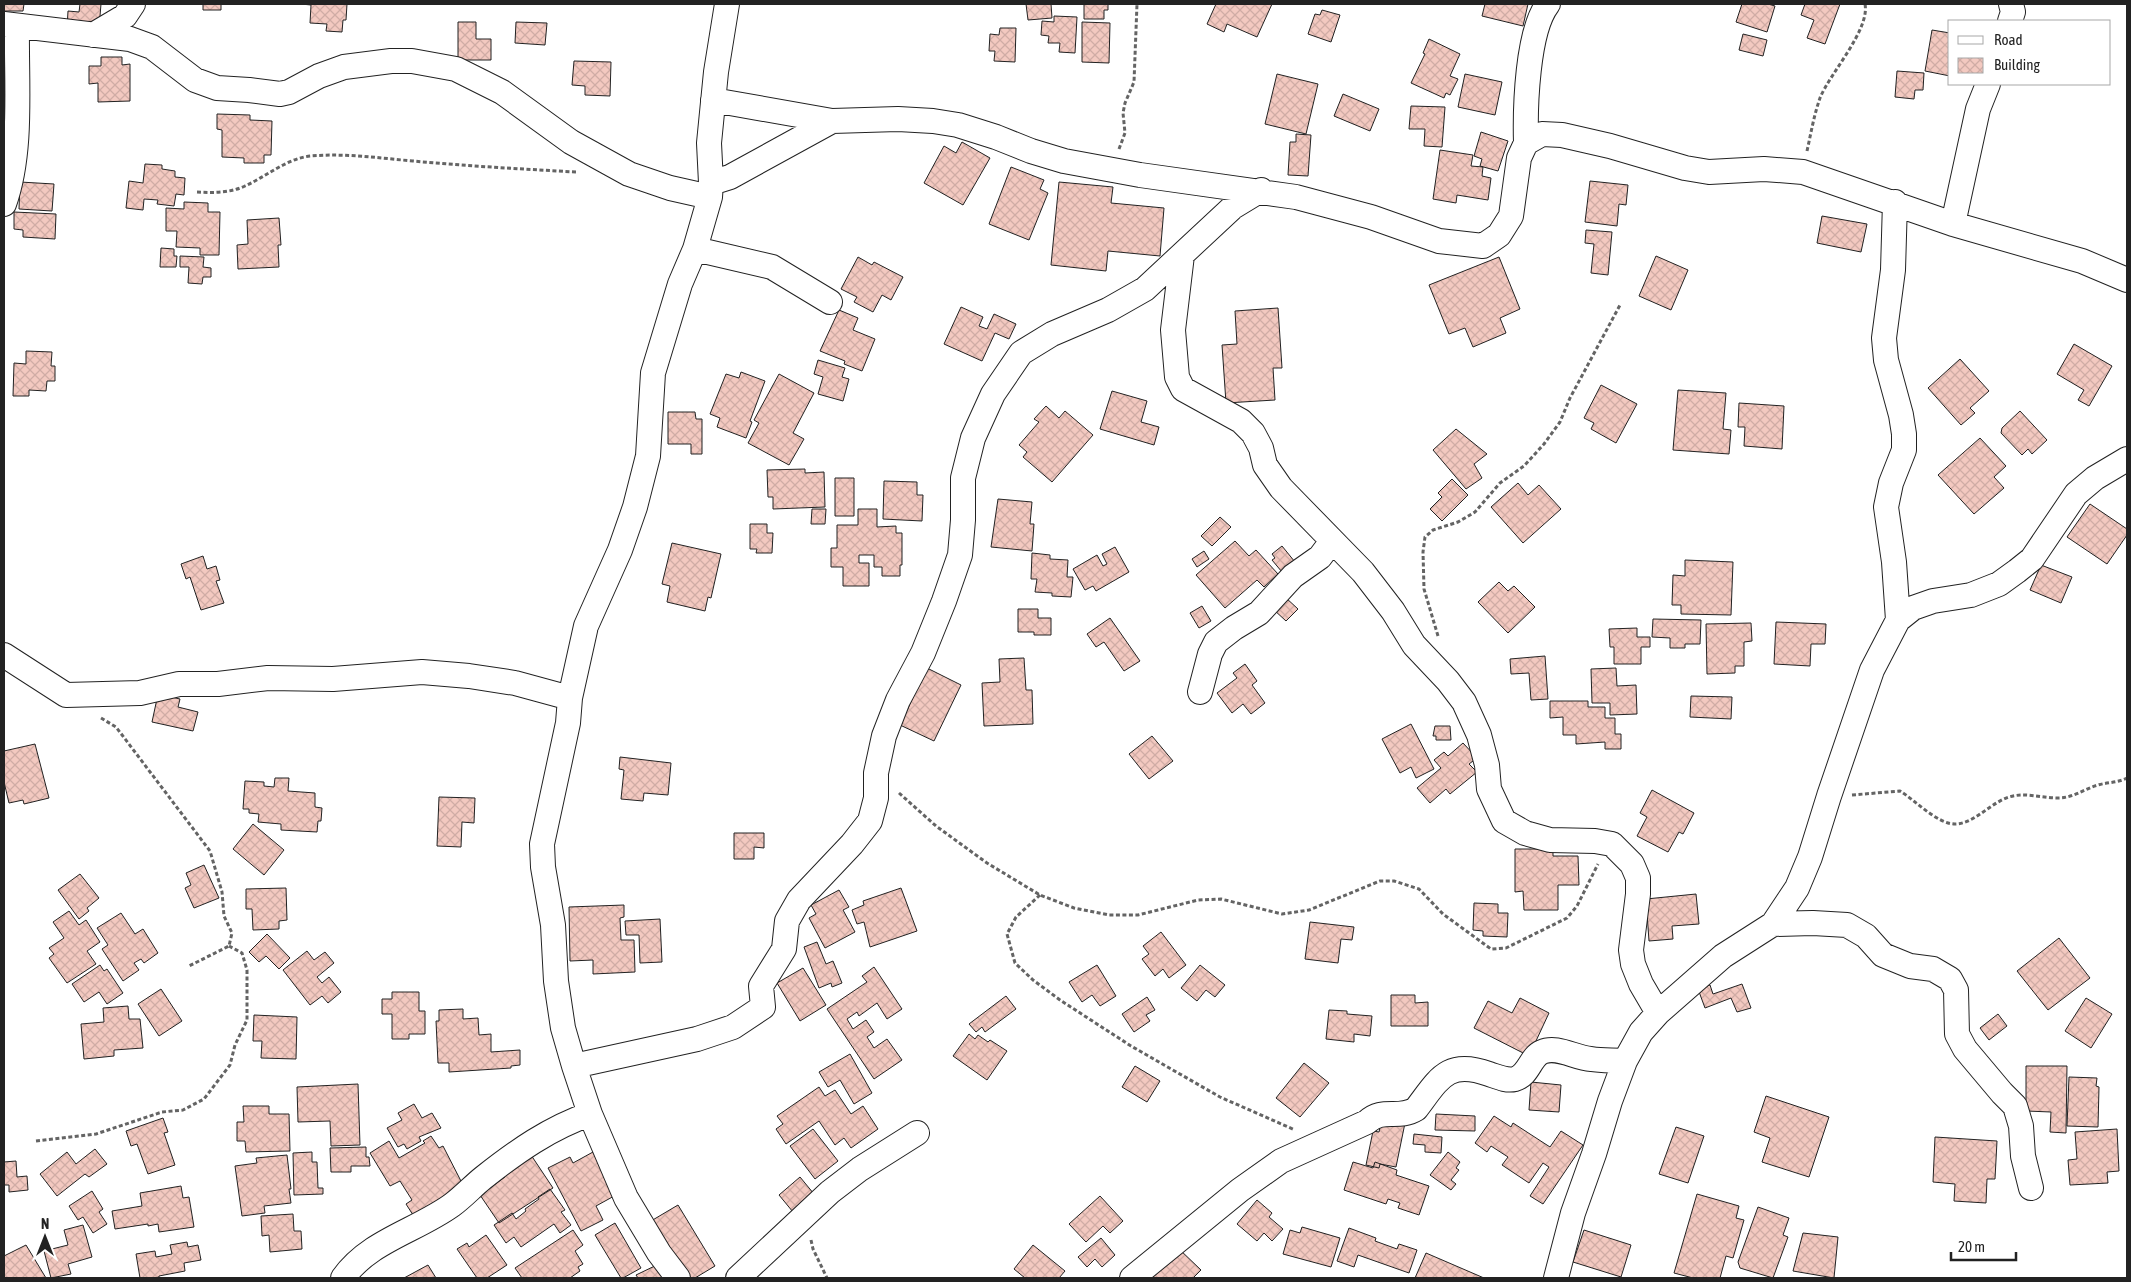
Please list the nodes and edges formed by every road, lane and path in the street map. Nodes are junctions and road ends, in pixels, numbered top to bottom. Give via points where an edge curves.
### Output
1 (133, 4) edge
2 (727, 4) edge
3 (1138, 4) edge
4 (1548, 4) edge
5 (1864, 4) edge
6 (2011, 4) edge
7 (2010, 20) edge
8 (10, 25) edge
9 (93, 35) junction
10 (1988, 85) edge
11 (713, 100) junction
12 (832, 121) junction
13 (1526, 142) junction
14 (1112, 171) junction
15 (581, 172) dead end
16 (1803, 172) junction
17 (711, 190) junction
18 (1261, 190) junction
19 (197, 192) dead end
20 (1895, 202) junction
21 (4, 204) edge
22 (1953, 224) junction
23 (694, 249) junction
24 (1182, 255) junction
25 (2127, 280) edge
26 (830, 302) dead end
27 (1620, 305) dead end
28 (2127, 459) edge
29 (1332, 541) junction
30 (1898, 620) junction
31 (1439, 640) dead end
32 (4, 655) edge
33 (1200, 692) dead end
34 (570, 698) junction
35 (100, 717) dead end
36 (876, 773) junction
37 (2127, 778) edge
38 (1829, 796) junction
39 (1612, 844) junction
40 (1040, 895) junction
41 (1772, 924) junction
42 (229, 946) junction
43 (189, 966) dead end
44 (1658, 1013) junction
45 (1625, 1061) junction
46 (574, 1066) junction
47 (590, 1114) junction
48 (917, 1133) dead end
49 (36, 1141) dead end
50 (1326, 1141) junction
51 (2031, 1188) dead end
52 (811, 1211) junction
53 (342, 1278) edge
54 (678, 1278) edge
55 (738, 1278) edge
56 (827, 1278) edge
57 (1132, 1278) edge
58 (1556, 1278) edge

1 - 9 street via 124,16
2 - 11 street
3 - 14 path via 1134,82 1123,113 1125,133
4 - 13 street via 1535,30 1525,104
5 - 16 path via 1864,18 1856,36 1820,98
6 - 7 street
8 - 9 street
8 - 21 street via 16,158
9 - 17 street via 130,39 152,47 195,80 217,88 280,94 344,67 391,60 412,60 456,69 502,92 571,142 629,174 670,188
10 - 22 street via 1978,109
11 - 12 street
11 - 17 street via 708,142
12 - 14 street via 898,119 958,125 1031,152
12 - 17 street via 730,176
13 - 16 street via 1542,134 1562,135 1685,168
13 - 18 street via 1519,158 1511,216 1499,234 1483,246 1439,241 1336,207
14 - 18 street
15 - 19 path via 327,155 289,162 230,191
16 - 20 street
17 - 23 street
18 - 24 street via 1233,207
20 - 22 street
20 - 30 street via 1894,270 1884,338 1886,360 1904,434 1904,450 1886,507
22 - 25 street via 2082,261
23 - 26 street via 772,267
23 - 34 street via 680,284 654,373 648,456 635,507 620,550 586,626
24 - 29 street via 1173,330 1177,377 1183,389 1241,421 1253,433 1265,465 1281,488
24 - 36 street via 1145,289 1108,310 1052,334 1021,353 993,394 973,438 964,478 960,555 923,653 898,700 884,736
27 - 31 path via 1560,422 1544,444 1524,466 1500,483 1475,512 1433,530 1425,537 1422,552 1424,589
28 - 30 street via 2076,494 2032,558 1999,584 1970,595 1913,608
29 - 33 street via 1320,557 1293,576 1259,613 1216,642
29 - 39 street via 1363,572 1414,646 1464,702 1479,735 1489,789 1504,821 1525,834 1550,840
30 - 38 street via 1872,670
32 - 34 street via 66,694 140,693 179,684 218,684 268,678 333,679 422,672 470,676
34 - 46 street via 568,723 542,844 553,925 556,981
35 - 42 path via 116,727 210,851 222,892 224,916 232,933
36 - 40 path via 986,863
36 - 46 street via 876,798 870,821 799,900 787,921 784,949 762,986 762,1007 733,1028
37 - 38 path via 2059,798 2010,797 1994,802 1966,822 1953,824 1940,820 1900,791
38 - 41 street via 1797,888
39 - 40 path via 1567,918 1506,948 1491,949 1443,914 1419,889 1394,881 1380,881 1309,910 1282,914 1213,899 1138,915 1109,915 1074,908
39 - 44 street via 1632,864 1638,878 1631,950 1633,964
40 - 50 path via 1016,917 1007,934 1015,963 1033,980 1131,1046 1220,1097 1292,1130
41 - 44 street via 1723,956
41 - 51 street via 1847,925 1866,936 1883,955 1910,966 1933,970 1950,979 1956,990 1957,1034 1965,1049 2015,1106
42 - 43 path
42 - 49 path via 242,953 247,970 247,1020 230,1065 204,1099 182,1110 162,1112 96,1134
44 - 45 street
45 - 50 street via 1590,1059 1555,1050 1541,1052 1517,1078 1506,1080 1468,1068 1457,1070 1443,1075 1416,1110 1403,1115 1375,1115 1368,1122
45 - 58 street via 1573,1213
46 - 47 street
47 - 53 street via 571,1120 529,1144 482,1178 452,1205 366,1252
47 - 54 street via 626,1198 658,1253
48 - 52 street via 860,1169
50 - 57 street via 1281,1161 1240,1190
52 - 55 street
52 - 56 path via 809,1230 813,1249

